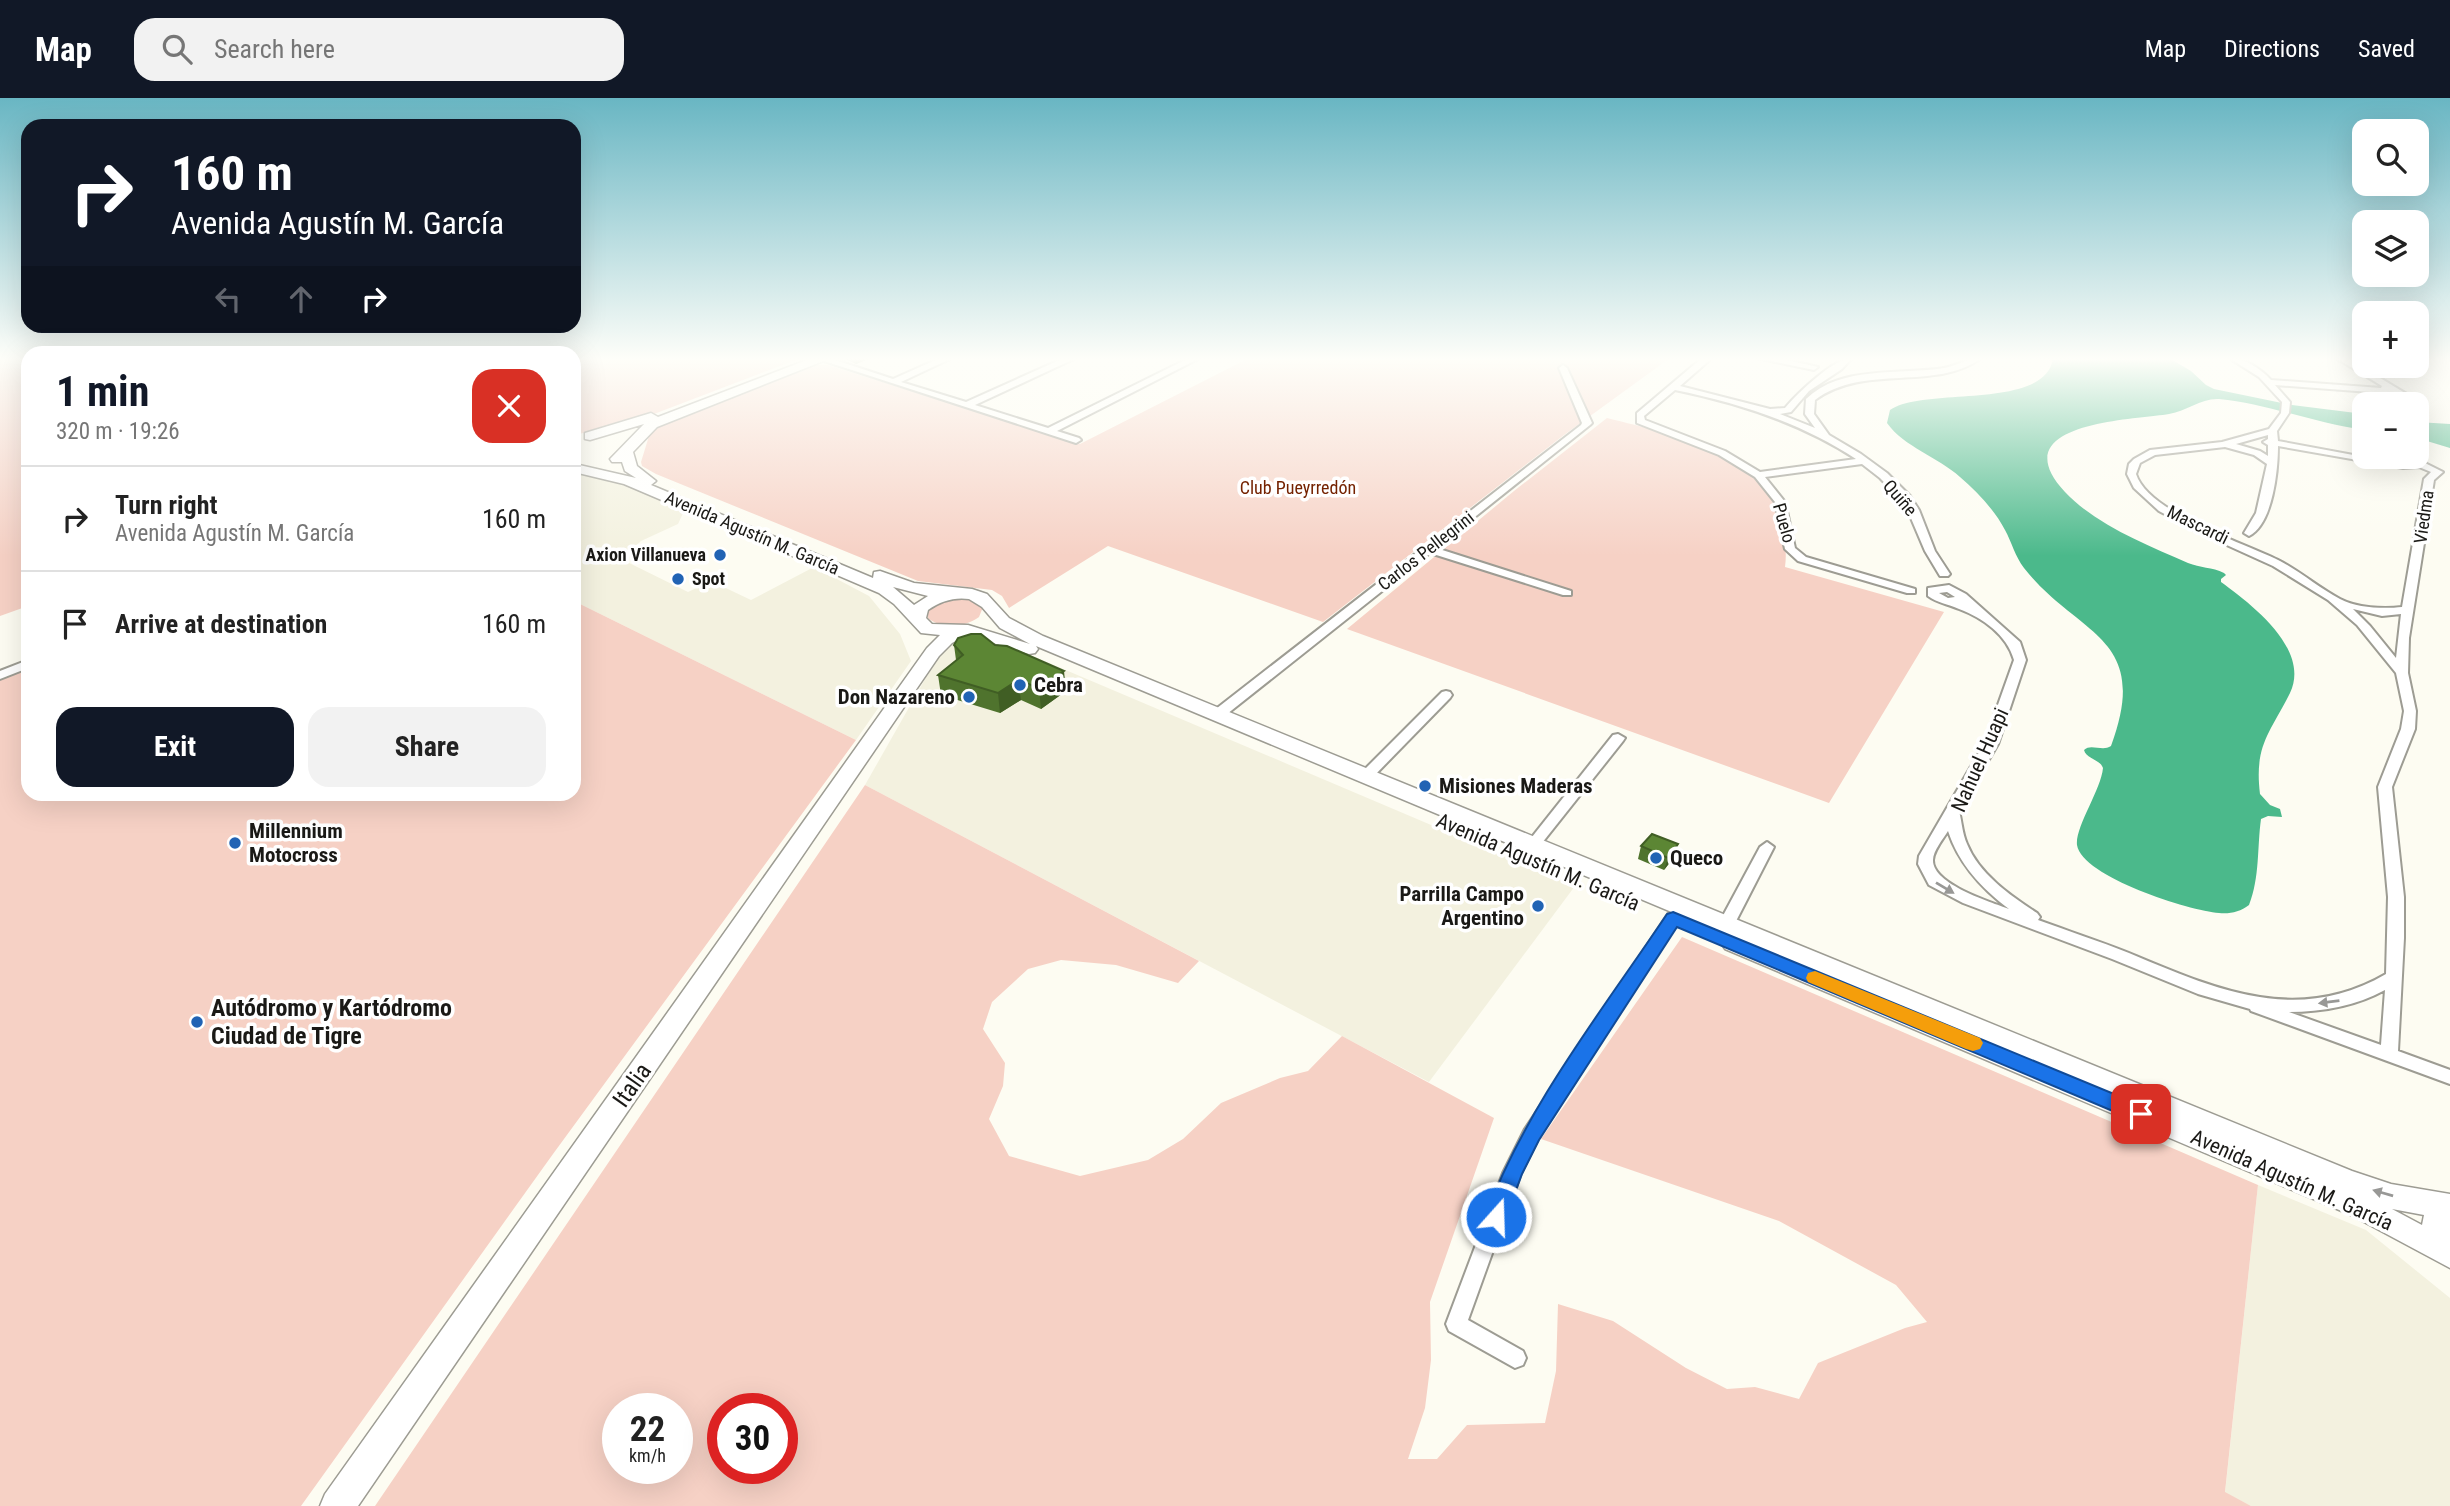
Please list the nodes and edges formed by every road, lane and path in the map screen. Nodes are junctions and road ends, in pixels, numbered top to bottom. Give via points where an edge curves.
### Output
1 (633, 424) edge
2 (653, 424) edge
3 (1026, 424) edge
4 (1064, 424) edge
5 (1587, 424) edge
6 (1647, 424) edge
7 (1794, 424) edge
8 (1815, 424) edge
9 (2277, 424) edge
10 (1049, 431) junction
11 (2272, 431) junction
12 (590, 436) junction
13 (581, 438) edge
14 (2246, 439) junction
15 (1076, 440) dead end
16 (2274, 443) junction
17 (2223, 444) junction
18 (1837, 445) junction
19 (628, 448) junction
20 (1862, 461) junction
21 (2273, 464) junction
22 (581, 467) edge
23 (581, 469) edge
24 (1758, 475) junction
25 (2199, 527) junction
26 (2249, 533) junction
27 (1428, 549) junction
28 (2254, 552) junction
29 (1944, 574) junction
30 (1567, 593) dead end
31 (952, 594) junction
32 (1938, 594) junction
33 (1959, 594) junction
34 (991, 607) junction
35 (2409, 610) junction
36 (2357, 612) junction
37 (2382, 613) junction
38 (919, 622) junction
39 (1994, 623) junction
40 (965, 630) junction
41 (2367, 631) junction
42 (2404, 632) junction
43 (926, 663) junction
44 (21, 666) edge
45 (2402, 673) junction
46 (0, 674) edge
47 (1446, 695) dead end
48 (1217, 715) junction
49 (1618, 738) dead end
50 (1366, 776) junction
51 (1954, 812) junction
52 (1533, 845) junction
53 (1767, 847) dead end
54 (1673, 918) junction
55 (1726, 925) junction
56 (2070, 938) junction
57 (2392, 978) junction
58 (2232, 999) junction
59 (2389, 1054) junction
60 (2450, 1077) edge
61 (2450, 1209) edge
62 (2450, 1256) edge
63 (1515, 1358) dead end
64 (337, 1506) edge

1 - 12 main road
2 - 19 main road
3 - 10 street
4 - 10 street
5 - 27 street, Carlos Pellegrini
6 - 24 street, Puelo via 1721,453
7 - 18 street, Quiñe
8 - 18 street
9 - 11 street
10 - 15 street
11 - 14 street
11 - 16 street
12 - 13 main road
12 - 19 main road via 612,435 627,440
14 - 16 street
14 - 17 street
16 - 21 street
16 - 35 street, Viedma via 2411,462 2438,472 2429,479
17 - 21 street via 2257,453
17 - 25 street, Mascardi via 2166,449 2143,455 2133,464 2131,472 2141,491
18 - 20 street, Quiñe
19 - 22 main road via 600,465
19 - 31 main road, Avenida Agustín M. García via 630,468 642,477 897,583
20 - 24 street
20 - 29 street, Quiñe via 1914,509
21 - 26 street via 2261,512
23 - 38 main road, Avenida Agustín M. García via 629,481 868,582 900,600
24 - 32 street, Puelo via 1780,502 1795,554 1820,566 1910,591
25 - 26 street
25 - 28 street, Mascardi
26 - 28 street via 2247,540
27 - 30 street
27 - 48 street, Carlos Pellegrini
28 - 36 street, Mascardi
29 - 32 street
29 - 33 street, Quiñe
31 - 34 main road, Avenida Agustín M. García via 979,597
31 - 38 main road via 926,602 920,608
32 - 33 street via 1958,601
32 - 39 street
33 - 39 street, Quiñe
34 - 40 main road, Italia via 988,618
34 - 48 main road, Avenida Agustín M. García via 1018,632
35 - 37 street
35 - 42 street, Viedma
36 - 37 street
36 - 41 street, Mascardi
37 - 42 street via 2395,617
38 - 40 main road, Avenida Agustín M. García via 938,631
38 - 43 main road
39 - 51 street, Nahuel Huapi via 2015,645 2020,660 1991,744
40 - 43 main road, Italia via 938,646
40 - 54 main road, Avenida Agustín M. García via 1022,646
41 - 42 street via 2390,638
41 - 45 street, Mascardi
42 - 45 street, Viedma
43 - 64 main road, Italia
44 - 46 street
45 - 57 street via 2410,711 2408,729 2385,787 2396,897
47 - 50 street
48 - 50 main road, Avenida Agustín M. García
49 - 52 street
50 - 52 main road, Avenida Agustín M. García
51 - 56 street, Nahuel Huapi via 1953,828 1976,870 2024,912
51 -> 56 street via 1926,856 1934,881
52 - 55 main road, Avenida Agustín M. García
53 - 55 street
54 - 62 main road, Avenida Agustín M. García via 2361,1206
54 - 63 street via 1531,1134 1456,1324
61 -> 55 main road, Avenida Agustín M. García via 2344,1180
56 - 58 street
57 -> 58 street via 2373,992 2318,1003
57 - 59 street
58 - 59 street
59 - 60 street
61 - 62 main road via 2437,1217 2435,1227

